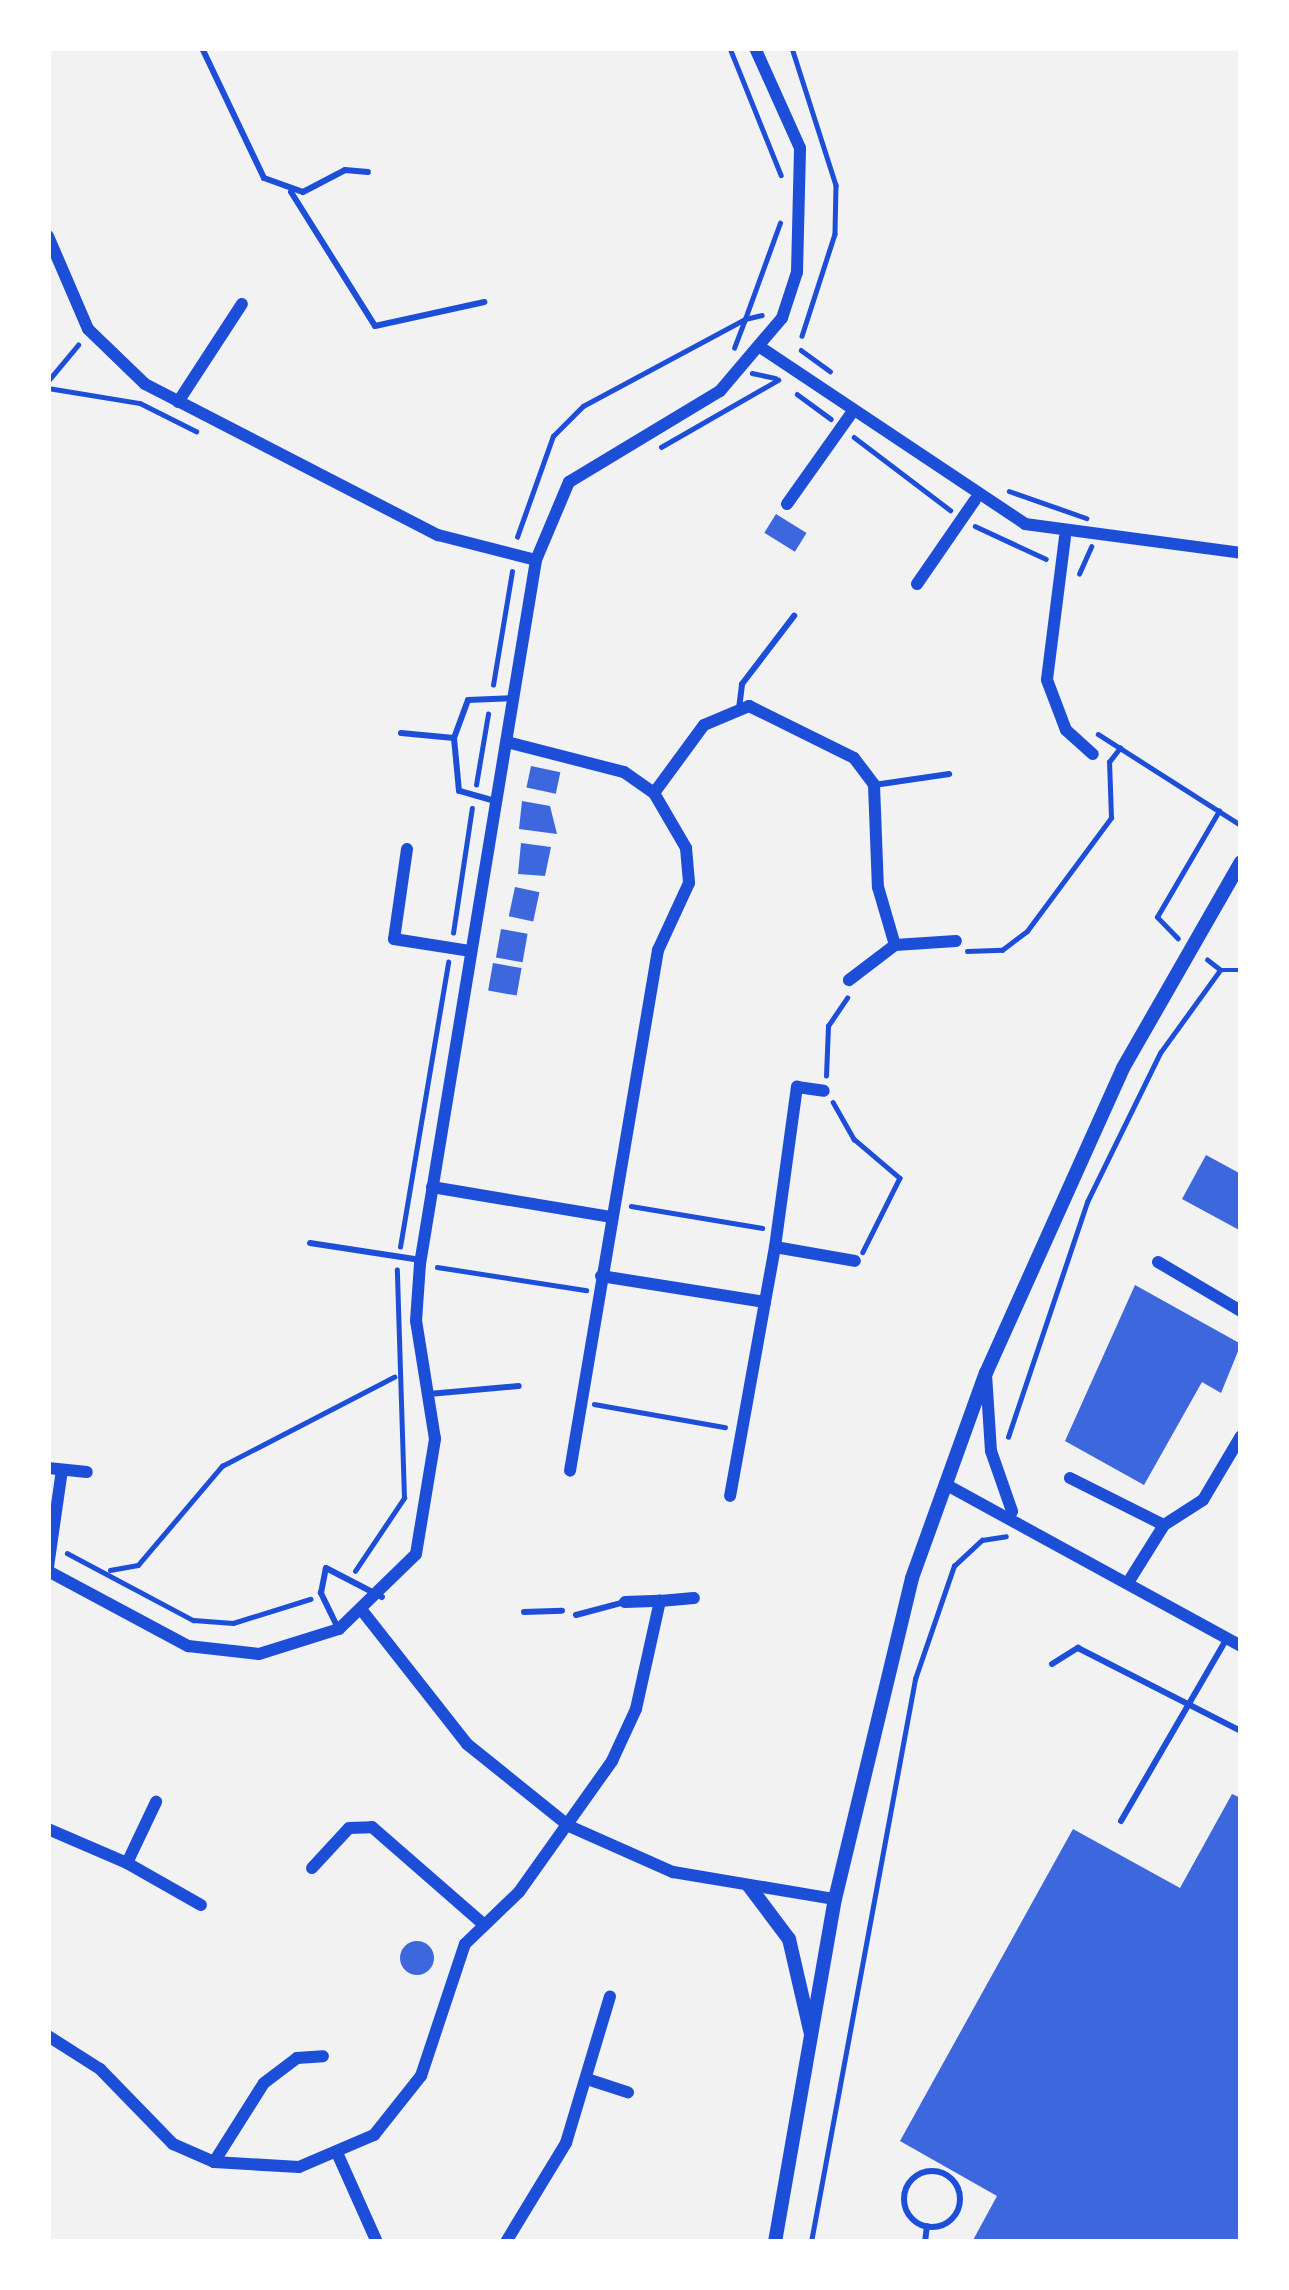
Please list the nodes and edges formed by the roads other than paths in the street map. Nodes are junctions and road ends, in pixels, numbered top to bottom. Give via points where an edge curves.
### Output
1 (202, 48) edge
2 (755, 48) edge
3 (368, 172) dead end
4 (290, 192) junction
5 (48, 236) edge
6 (484, 302) dead end
7 (242, 304) dead end
8 (763, 349) junction
9 (178, 402) junction
10 (850, 413) junction
11 (975, 500) junction
12 (787, 504) dead end
13 (1066, 538) junction
14 (1241, 554) edge
15 (536, 560) junction
16 (917, 584) dead end
17 (794, 616) dead end
18 (514, 698) junction
19 (739, 709) junction
20 (401, 733) dead end
21 (454, 738) junction
22 (507, 742) junction
23 (1093, 754) dead end
24 (949, 774) dead end
25 (874, 785) junction
26 (654, 793) junction
27 (495, 800) junction
28 (406, 849) dead end
29 (1239, 864) edge
30 (956, 941) road end
31 (895, 945) junction
32 (471, 951) junction
33 (849, 980) road end
34 (824, 1090) road end
35 (432, 1187) junction
36 (612, 1210) junction
37 (310, 1243) dead end
38 (775, 1247) junction
39 (855, 1261) road end
40 (420, 1262) junction
41 (1158, 1262) dead end
42 (601, 1276) junction
43 (765, 1302) junction
44 (1241, 1311) edge
45 (986, 1373) junction
46 (520, 1386) dead end
47 (426, 1394) junction
48 (1241, 1436) edge
49 (55, 1469) edge
50 (87, 1472) dead end
51 (570, 1472) dead end
52 (1070, 1478) dead end
53 (945, 1484) junction
54 (730, 1496) dead end
55 (1012, 1511) junction
56 (1164, 1525) junction
57 (48, 1569) edge
58 (1129, 1580) junction
59 (382, 1597) junction
60 (694, 1598) dead end
61 (660, 1601) junction
62 (625, 1602) joint
63 (562, 1611) dead end
64 (524, 1612) dead end
65 (364, 1613) junction
66 (576, 1615) dead end
67 (339, 1629) junction
68 (1227, 1638) junction
69 (1241, 1646) edge
70 (1052, 1664) dead end
71 (1188, 1703) junction
72 (1241, 1731) edge
73 (156, 1802) dead end
74 (1121, 1821) dead end
75 (569, 1826) junction
76 (48, 1829) edge
77 (127, 1863) junction
78 (312, 1868) dead end
79 (749, 1886) junction
80 (835, 1899) junction
81 (201, 1905) dead end
82 (483, 1924) junction
83 (610, 1996) dead end
84 (48, 2036) edge
85 (813, 2045) junction
86 (323, 2056) dead end
87 (590, 2080) junction
88 (628, 2092) dead end
89 (338, 2155) junction
90 (214, 2162) junction
91 (927, 2226) junction
92 (376, 2242) edge
93 (506, 2242) edge
94 (775, 2242) edge
95 (925, 2242) edge

1 - 4 lane via 264,178
2 - 8 street via 787,100 802,175 797,272
3 - 4 lane via 344,170
4 - 6 lane via 374,326
5 - 9 street via 88,329
7 - 9 street
8 - 10 street
8 - 15 street via 720,391 569,482
9 - 15 street via 438,535
10 - 11 street
10 - 12 street
11 - 13 street
11 - 16 street
13 - 14 street via 1186,538
13 - 23 street via 1047,680 1066,730
15 - 18 street
17 - 19 lane via 742,684
18 - 21 lane via 468,700
18 - 22 street
19 - 25 street via 776,712 854,758
19 - 26 street via 704,725
20 - 21 lane
21 - 27 lane via 459,791
22 - 26 street via 624,772
22 - 27 street
24 - 25 lane
25 - 31 street via 878,887
26 - 36 street via 686,848 689,883 658,950
27 - 32 street
28 - 32 street via 394,939
29 - 45 street via 1123,1068
30 - 31 street
31 - 33 street
32 - 35 street
34 - 38 street via 790,1085
35 - 36 street
35 - 40 street
36 - 42 street
37 - 40 lane
38 - 39 street
38 - 43 street
40 - 47 street
41 - 44 street
42 - 43 street
42 - 51 street
43 - 54 street
45 - 53 street
45 - 55 street via 991,1451
46 - 47 lane
47 - 59 street via 434,1496 416,1554
48 - 56 street via 1203,1500
49 - 50 street
49 - 57 street
52 - 56 street
53 - 55 street
53 - 80 street
55 - 58 street
56 - 58 street
57 - 67 street via 209,1650 259,1654
58 - 68 street
59 - 65 street
59 - 67 lane via 353,1573 326,1568 321,1593
60 - 61 street
61 - 62 street
61 - 75 street via 637,1709
62 - 66 lane
63 - 64 lane
65 - 67 street
65 - 75 street via 467,1744
68 - 69 street
68 - 71 lane
70 - 71 lane via 1078,1648
71 - 72 lane
71 - 74 lane
73 - 77 street
75 - 79 street via 673,1872
75 - 82 street
76 - 77 street
77 - 81 street
78 - 82 street via 349,1828 372,1827
79 - 80 street
79 - 85 street via 789,1939
80 - 85 street
82 - 89 street via 450,1978 410,2093
83 - 87 street
84 - 90 street via 100,2069 173,2144
85 - 94 street
86 - 90 street via 297,2058 264,2083
87 - 88 street
87 - 93 street via 527,2220
89 - 90 street via 258,2170
89 - 92 street
91 - 91 lane via 959,2208 953,2180 935,2171 906,2192 907,2209
91 - 95 lane

